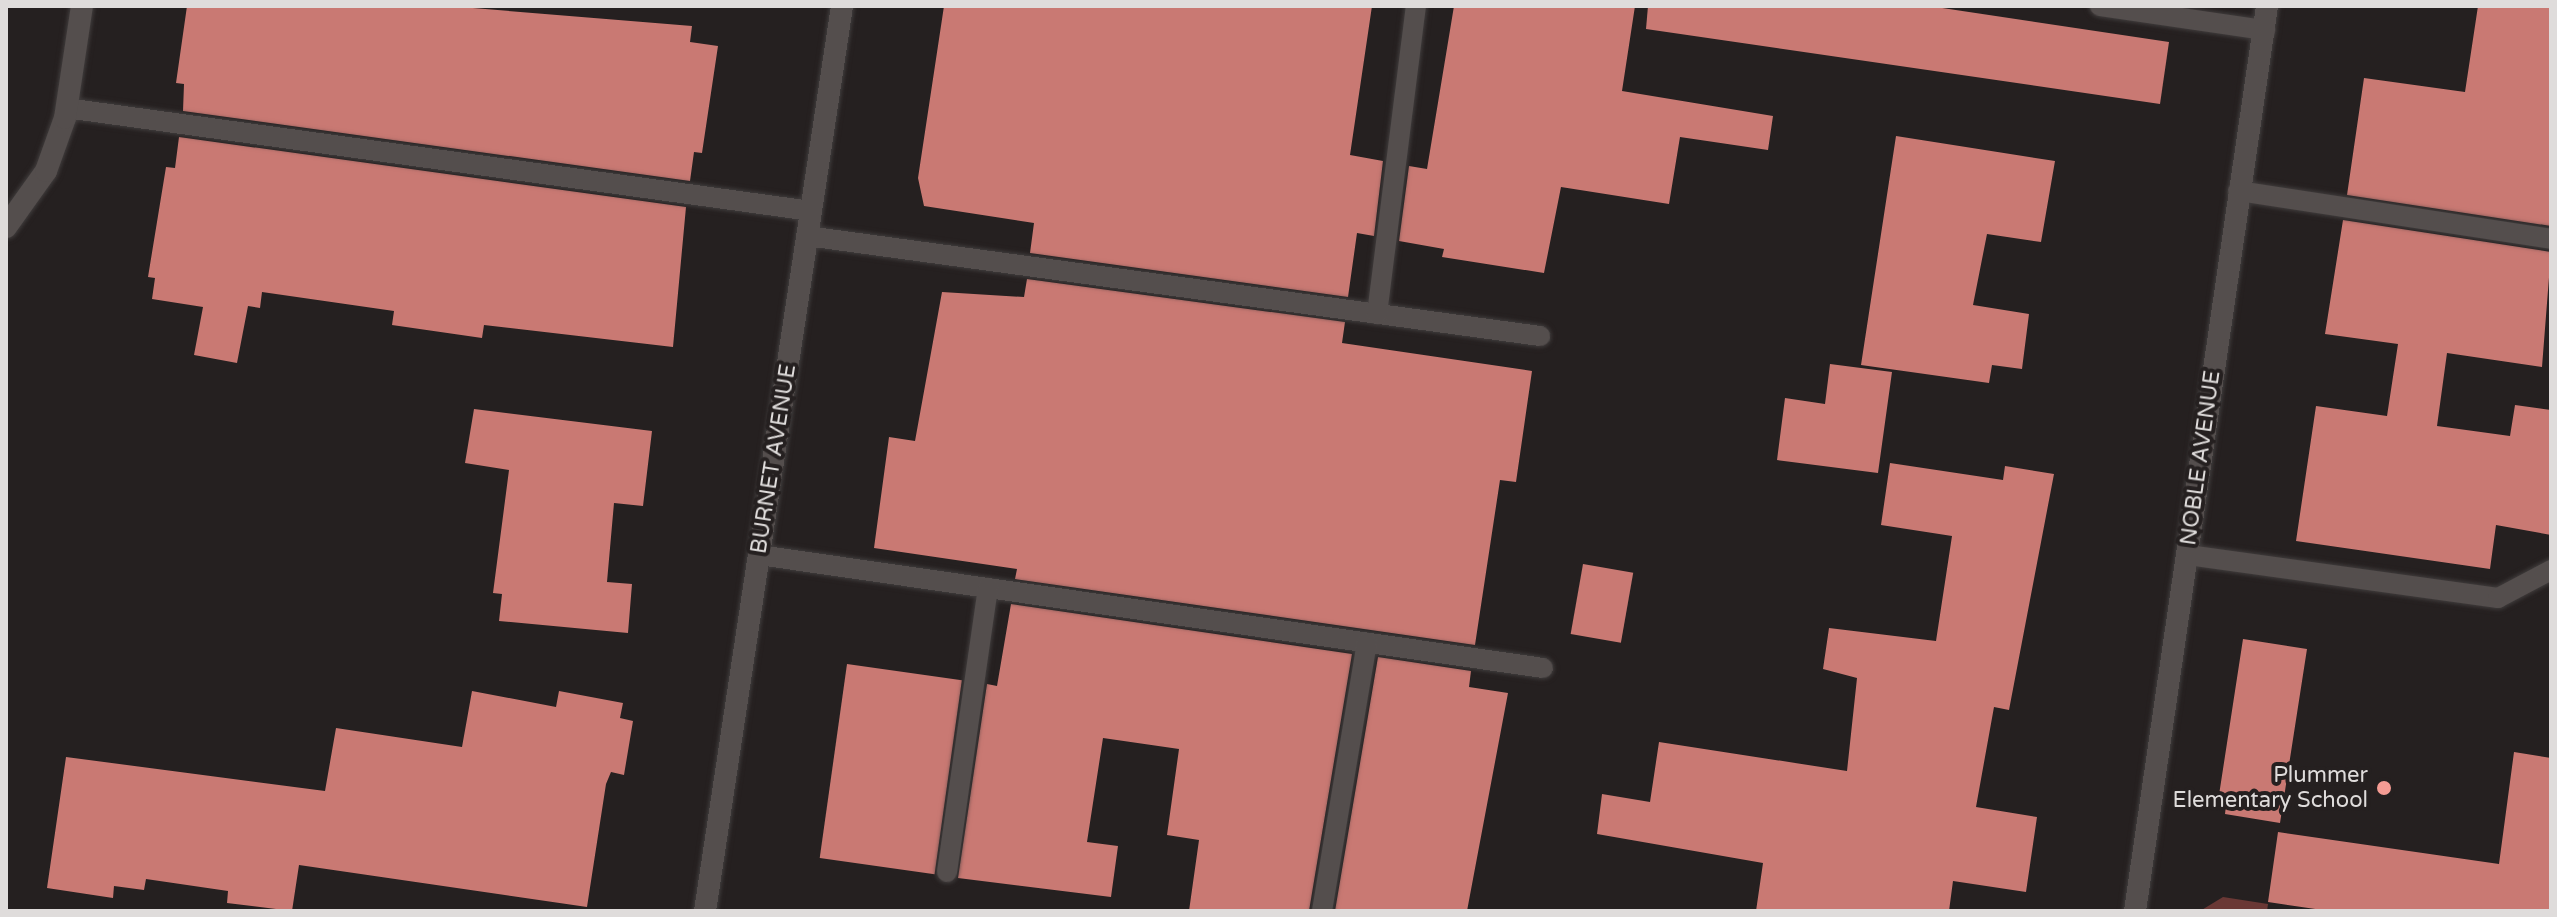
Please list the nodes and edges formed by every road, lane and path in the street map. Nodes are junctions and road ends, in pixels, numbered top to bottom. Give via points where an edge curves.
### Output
1 (82, 6) edge
2 (842, 6) edge
3 (1416, 6) edge
4 (2100, 6) edge
5 (2267, 6) edge
6 (2265, 30) junction
7 (66, 108) junction
8 (2238, 191) junction
9 (811, 211) junction
10 (6, 227) edge
11 (807, 236) junction
12 (2551, 239) edge
13 (1377, 314) junction
14 (1540, 336) dead end
15 (759, 555) junction
16 (2188, 555) junction
17 (2551, 570) edge
18 (988, 588) junction
19 (1367, 643) junction
20 (1543, 668) dead end
21 (947, 872) dead end
22 (705, 911) edge
23 (1322, 911) edge
24 (2135, 911) edge

1 - 7 street
2 - 9 street, BURNET AVENUE
3 - 13 lane
4 - 6 lane
5 - 6 street, NOBLE AVENUE
6 - 8 street, NOBLE AVENUE
7 - 9 lane
7 - 10 street via 46,171
8 - 12 lane
8 - 16 street, NOBLE AVENUE
9 - 11 street, BURNET AVENUE
11 - 13 lane
11 - 15 street, BURNET AVENUE
13 - 14 lane
15 - 18 lane
15 - 22 street, BURNET AVENUE
16 - 17 lane via 2498,598
16 - 24 street, NOBLE AVENUE
18 - 19 lane
18 - 21 lane
19 - 20 lane
19 - 23 lane

